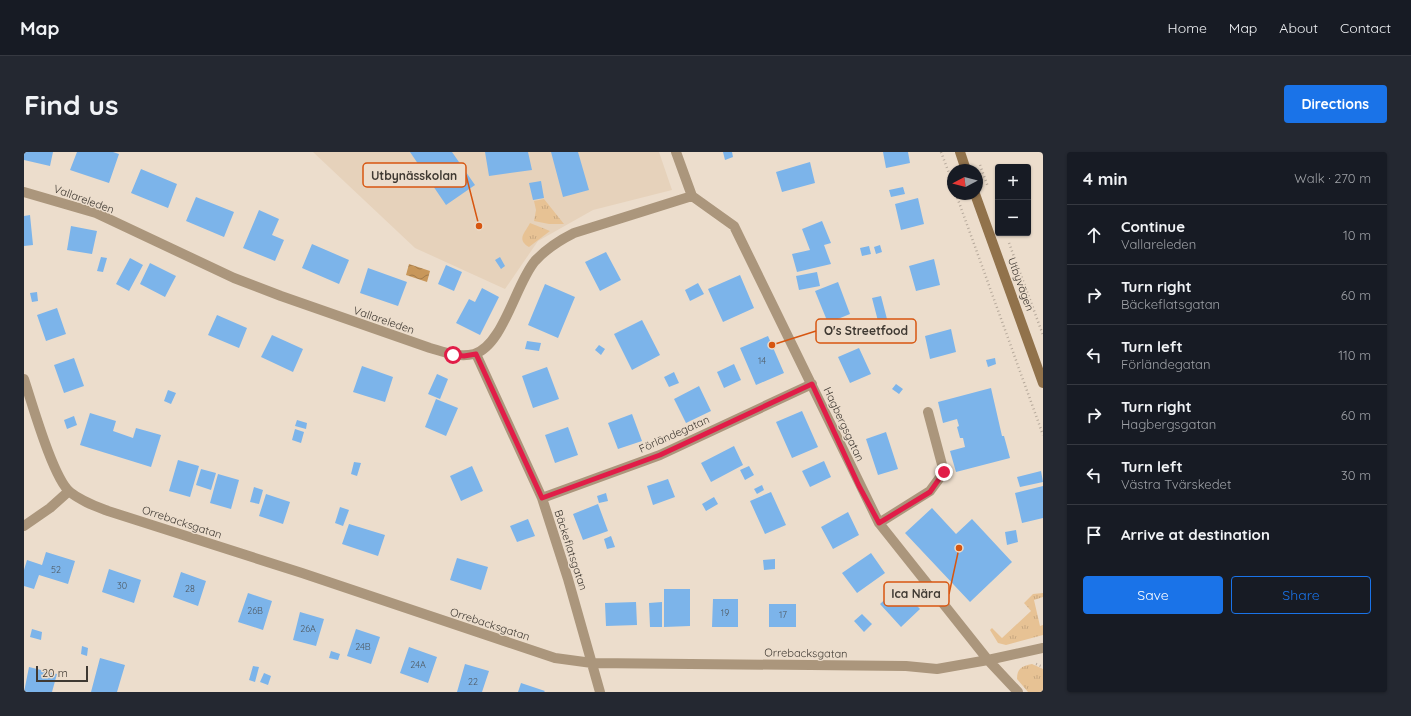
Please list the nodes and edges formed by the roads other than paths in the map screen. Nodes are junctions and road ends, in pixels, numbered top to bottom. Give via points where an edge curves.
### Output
1 (676, 152) edge
2 (960, 152) edge
3 (964, 164) edge
4 (24, 192) edge
5 (692, 196) junction
6 (977, 200) edge
7 (476, 354) junction
8 (24, 379) edge
9 (1043, 383) edge
10 (812, 384) junction
11 (928, 412) dead end
12 (69, 491) junction
13 (542, 498) junction
14 (879, 523) junction
15 (24, 526) edge
16 (1043, 648) edge
17 (988, 660) junction
18 (592, 663) junction
19 (600, 692) edge
20 (1018, 692) edge

1 - 5 street
2 - 3 street
4 - 7 street, Vallareleden via 96,213 234,278 366,327 453,355
5 - 7 street via 581,231 559,241 534,262 499,330 486,347
5 - 10 street, Hagbergsgatan via 734,226
6 - 9 street, Utbyvägen
7 - 13 street, Bäckeflatsgatan
8 - 12 street, Orrebacksgatan via 56,470
10 - 13 street, Förländegatan via 660,455
10 - 14 street, Hagbergsgatan
11 - 14 street via 944,472 930,492
12 - 15 street
12 - 18 street, Orrebacksgatan via 108,512 554,658
13 - 18 street, Bäckeflatsgatan
14 - 17 street, Hagbergsgatan
16 - 17 street, Orrebacksgatan
17 - 18 street, Orrebacksgatan via 937,669 906,666
17 - 20 street, Hagbergsgatan
18 - 19 street, Bäckeflatsgatan

